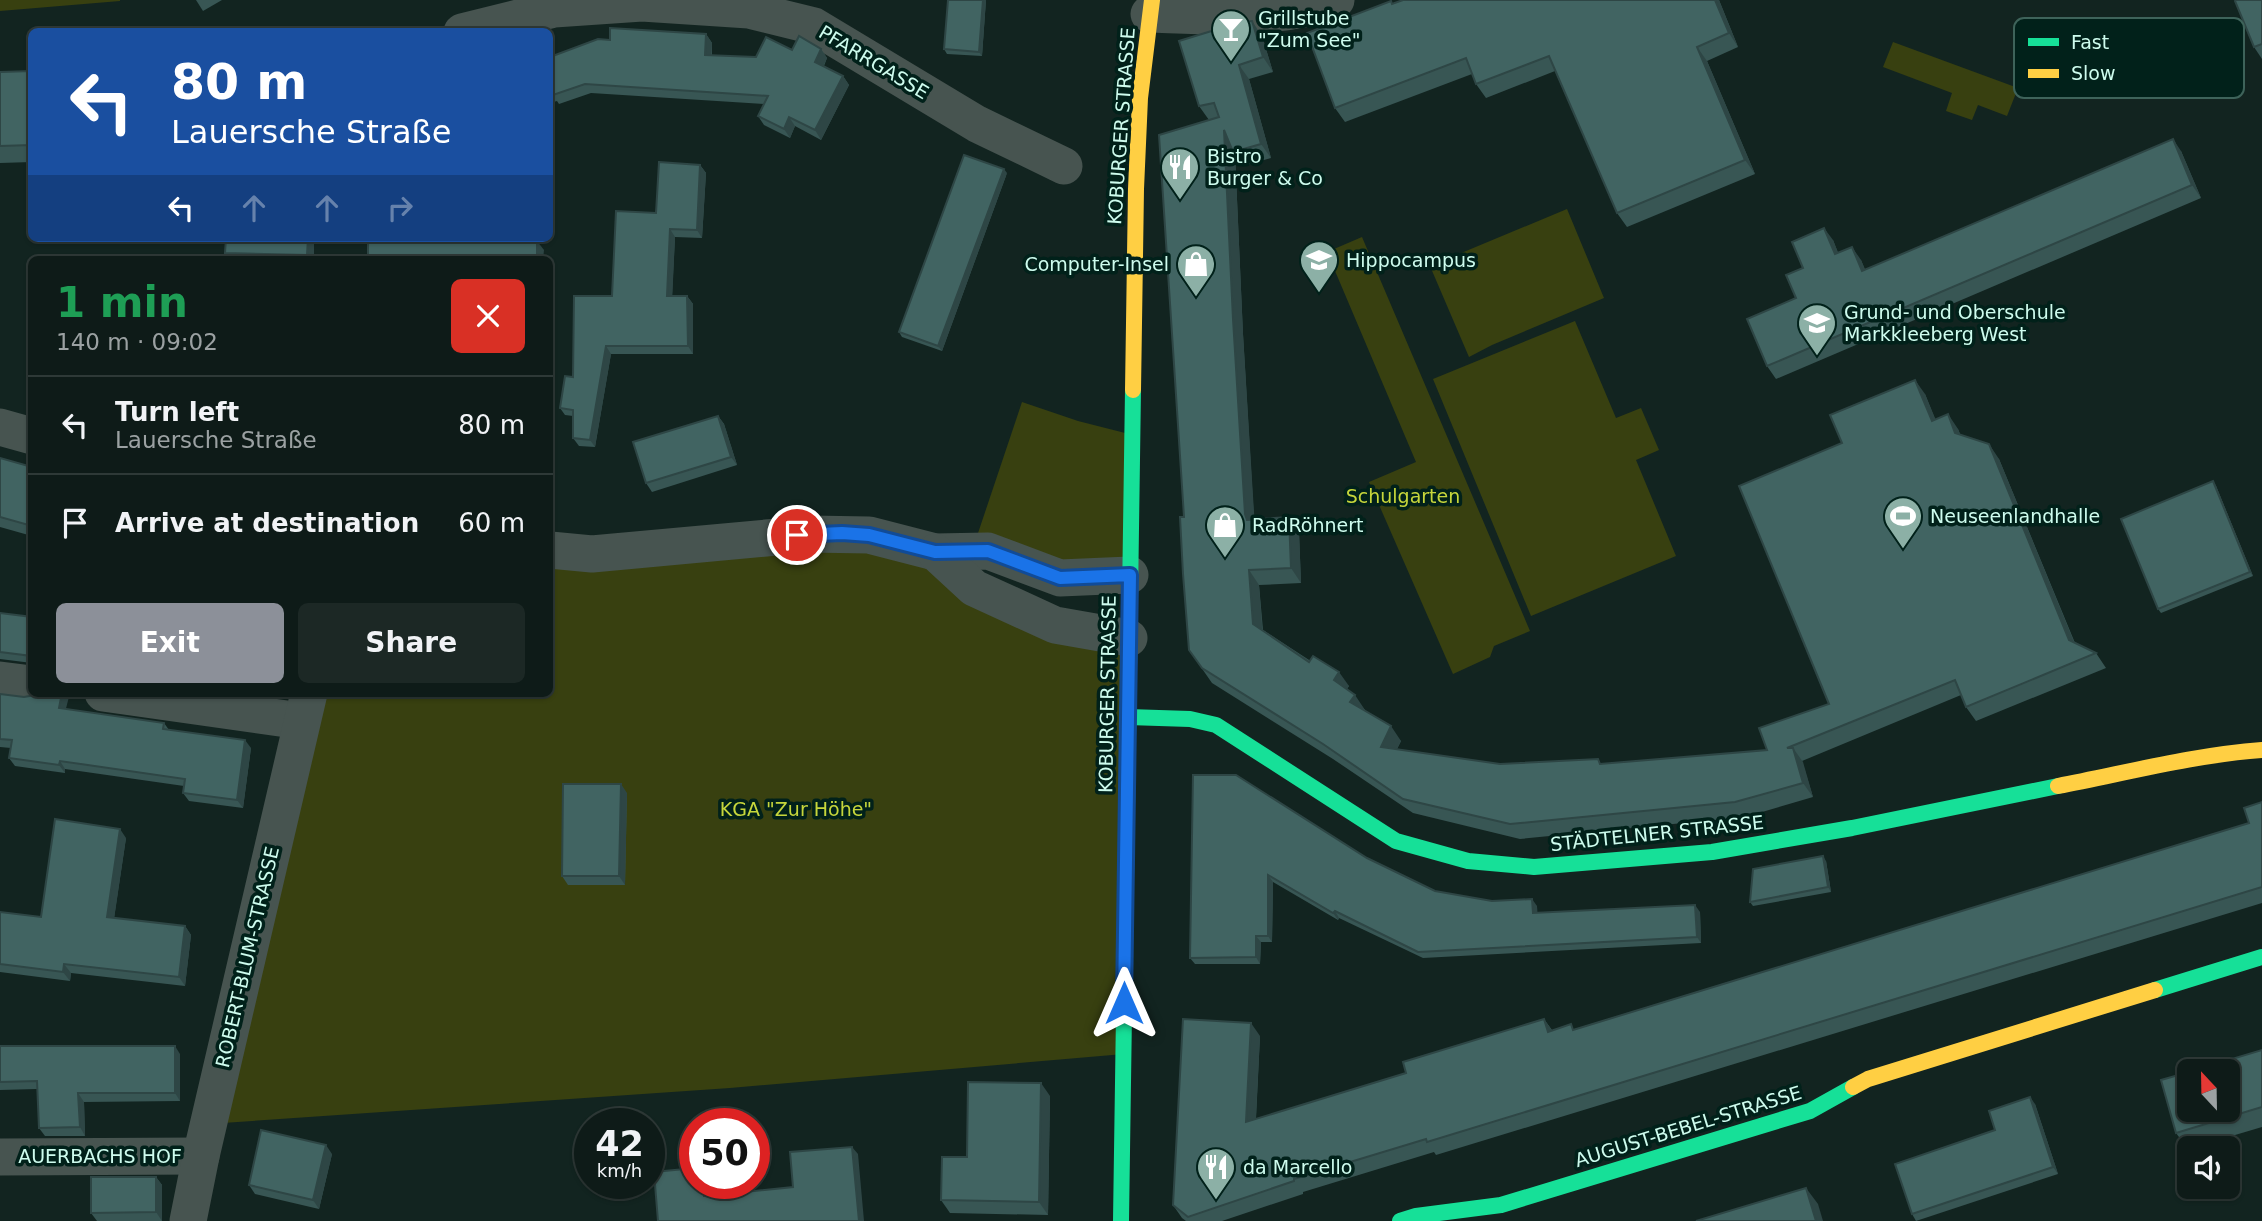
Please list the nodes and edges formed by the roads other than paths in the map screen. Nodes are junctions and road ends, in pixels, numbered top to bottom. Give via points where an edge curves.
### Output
1 (1336, 0) edge
2 (1151, 7) edge
3 (820, 13) edge
4 (478, 28) edge
5 (1064, 166) dead end
6 (0, 427) edge
7 (28, 435) edge
8 (553, 550) edge
9 (935, 552) junction
10 (1130, 575) junction
11 (1129, 638) junction
12 (0, 680) edge
13 (28, 684) edge
14 (129, 697) edge
15 (305, 707) edge
16 (1128, 717) junction
17 (2262, 750) edge
18 (2262, 957) edge
19 (201, 1156) junction
20 (0, 1157) edge
21 (188, 1221) edge
22 (1121, 1221) edge
23 (1400, 1221) edge

1 - 2 street via 1255,17
2 - 10 street, KOBURGER STRASSE via 1136,189
3 - 4 street, PFARRGASSE via 642,2 554,9
3 - 5 street, PFARRGASSE via 976,124
6 - 7 street
8 - 9 street via 592,554 842,533
9 - 10 street via 988,551 1060,578
9 - 11 street via 974,588 1055,625
10 - 11 street, KOBURGER STRASSE
11 - 16 street, KOBURGER STRASSE
12 - 13 street
14 - 15 street via 247,715
15 - 19 street, ROBERT-BLUM-STRASSE
16 - 17 street, STÄDTELNER STRASSE via 1190,719 1216,725 1396,842 1468,861 1534,867 1712,852
16 - 22 street, KOBURGER STRASSE
18 - 23 street, AUGUST-BEBEL-STRASSE via 1868,1079 1810,1111 1501,1206
19 - 20 street, AUERBACHS HOF
19 - 21 street, ROBERT-BLUM-STRASSE

